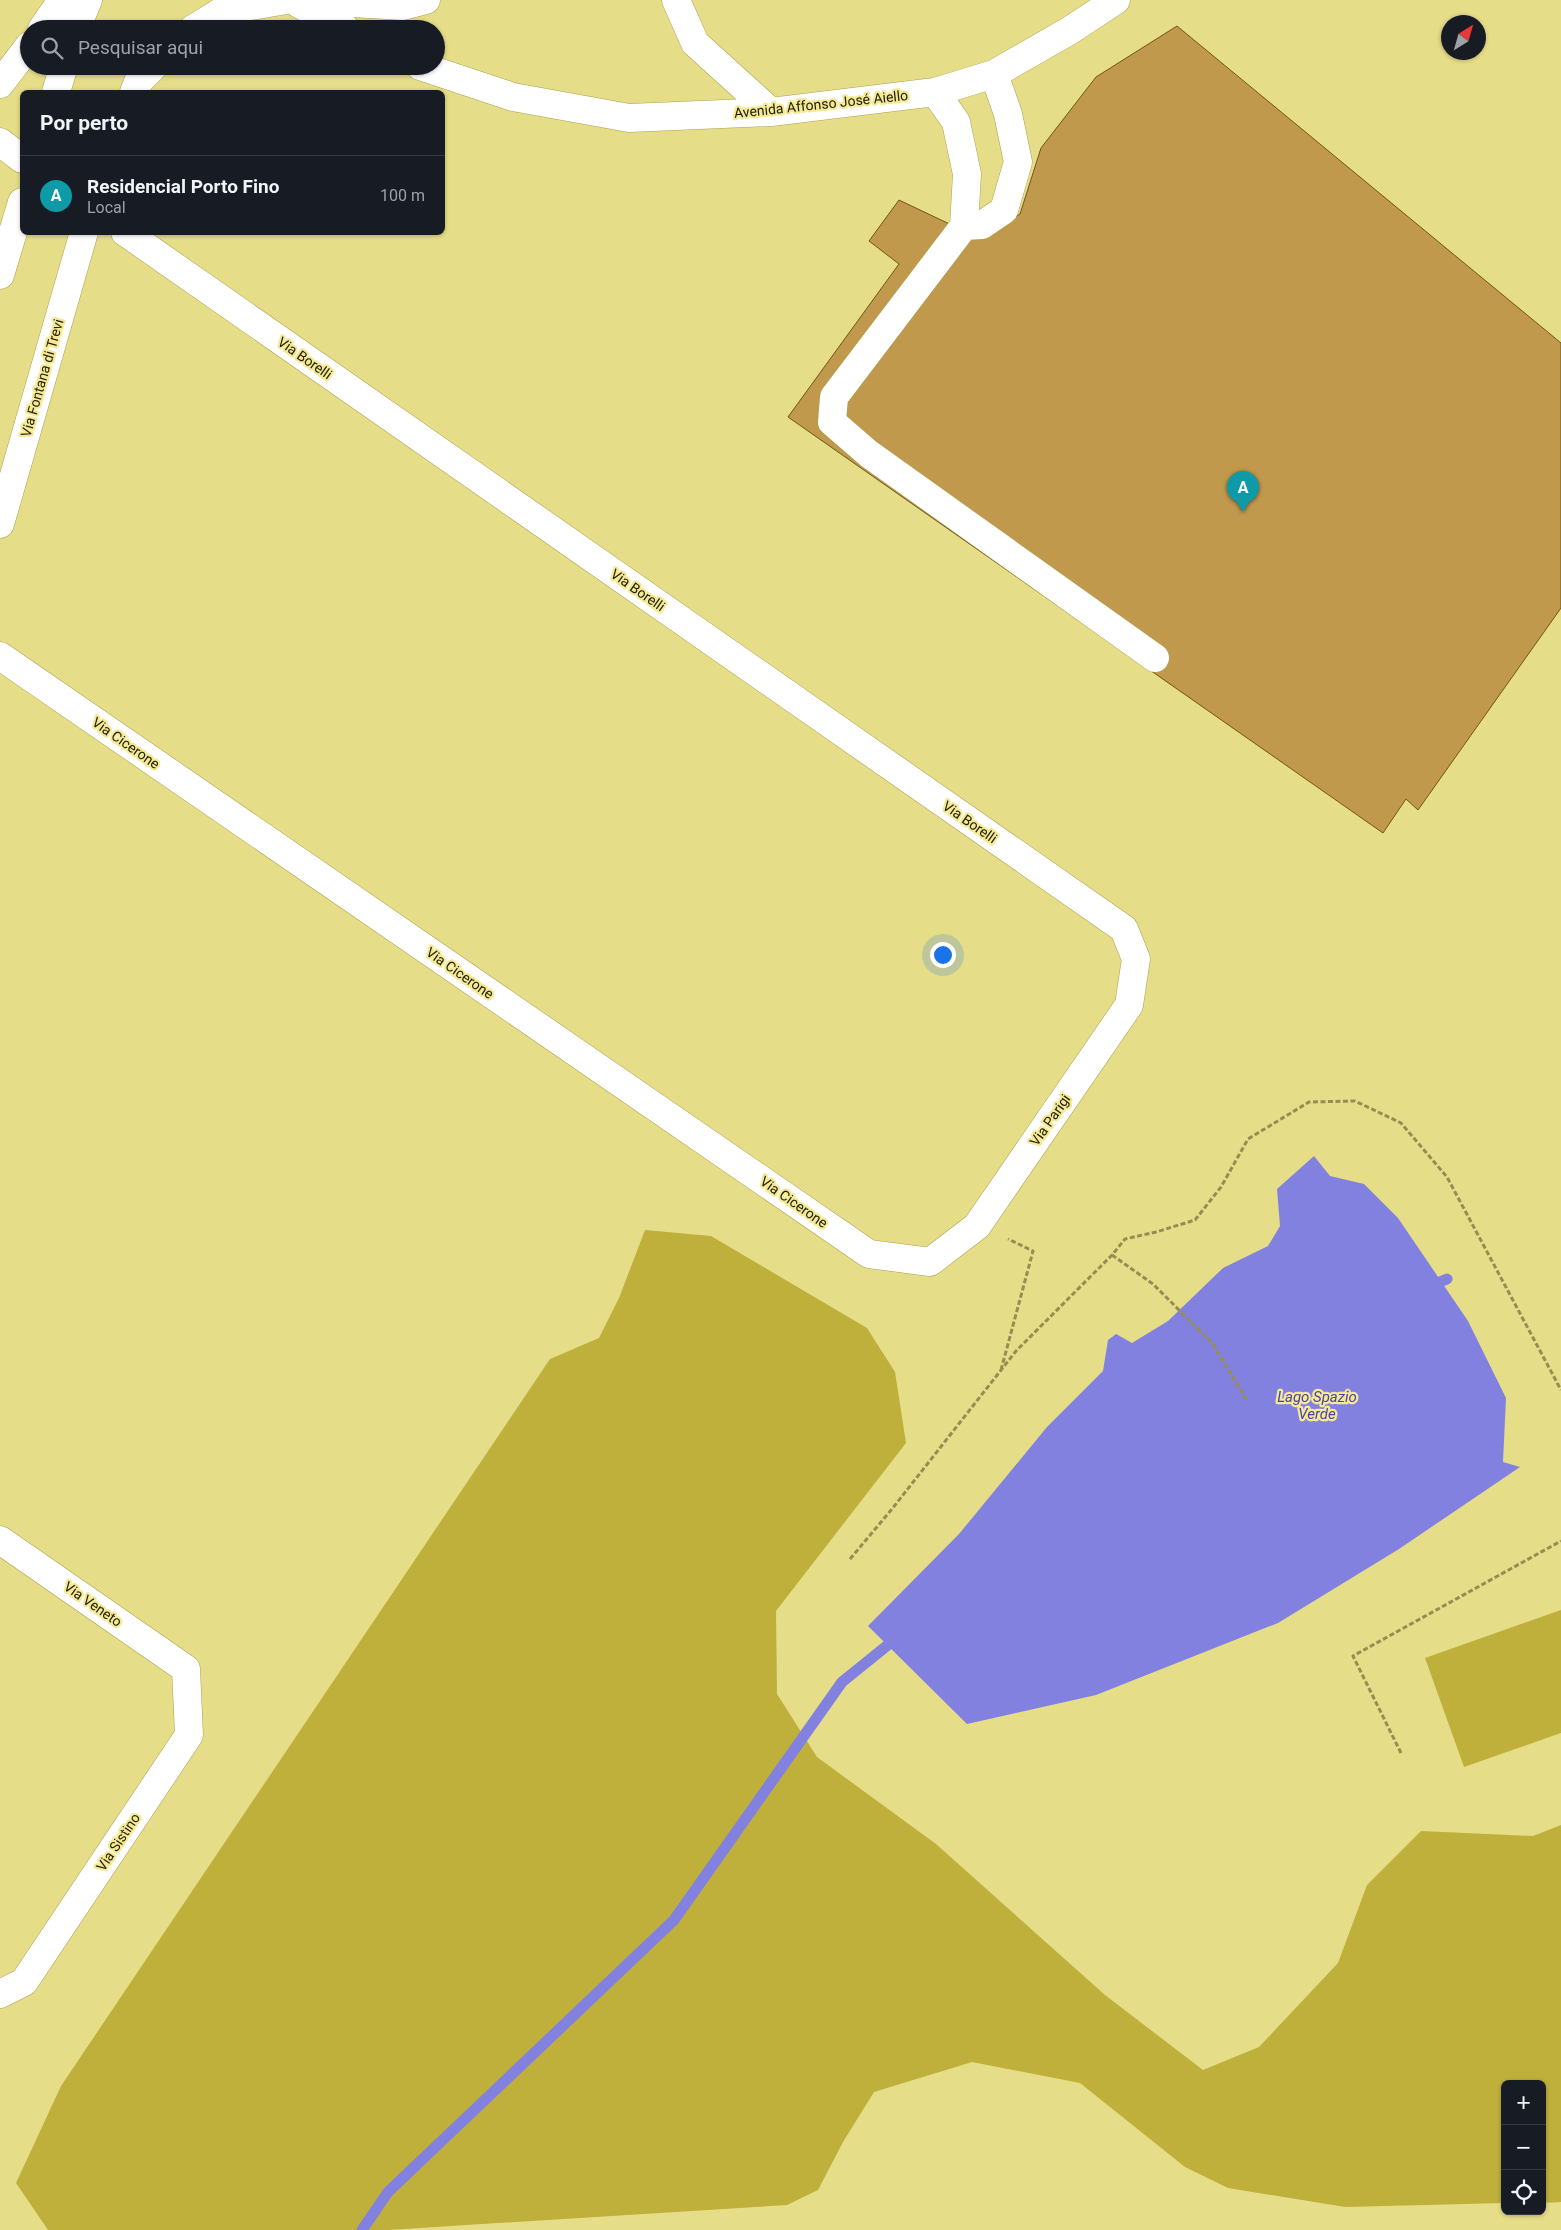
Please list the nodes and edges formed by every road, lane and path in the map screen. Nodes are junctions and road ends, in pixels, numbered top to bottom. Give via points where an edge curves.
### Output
1 (62, 0) edge
2 (88, 0) edge
3 (286, 0) edge
4 (291, 0) edge
5 (302, 0) edge
6 (426, 0) edge
7 (676, 0) edge
8 (1116, 0) edge
9 (48, 20) edge
10 (80, 20) edge
11 (208, 20) edge
12 (329, 20) edge
13 (20, 58) edge
14 (994, 74) junction
15 (61, 75) edge
16 (145, 75) edge
17 (445, 75) edge
18 (0, 84) edge
19 (57, 90) edge
20 (135, 90) edge
21 (935, 92) junction
22 (771, 112) junction
23 (0, 142) edge
24 (20, 157) edge
25 (20, 209) edge
26 (964, 226) junction
27 (83, 235) edge
28 (129, 235) edge
29 (0, 275) edge
30 (0, 524) edge
31 (0, 656) edge
32 (1155, 658) dead end
33 (1136, 959) joint
34 (977, 1226) junction
35 (1112, 1255) junction
36 (930, 1262) joint
37 (1000, 1372) junction
38 (1561, 1390) edge
39 (1247, 1401) dead end
40 (0, 1540) edge
41 (1561, 1541) edge
42 (850, 1559) dead end
43 (186, 1669) joint
44 (1402, 1753) dead end
45 (0, 1994) edge

1 - 9 street
2 - 10 street
3 - 11 street via 222,11
4 - 12 street
5 - 6 street via 403,6
7 - 22 street via 695,43
8 - 14 street, Avenida Affonso José Aiello
13 - 18 street
14 - 21 street, Avenida Affonso José Aiello
14 - 26 street via 1008,114 1018,162 1004,210 982,225
15 - 19 street
16 - 20 street
17 - 22 street, Avenida Affonso José Aiello via 513,98 629,118
21 - 22 street, Avenida Affonso José Aiello
21 - 26 street via 956,122 967,174
23 - 24 street
25 - 29 street
26 - 32 street via 834,397 832,422 870,454
27 - 30 street, Via Fontana di Trevi
28 - 33 street, Via Borelli via 1124,929
31 - 36 street, Via Cicerone via 869,1254
33 - 34 street, Via Parigi via 1129,1005
34 - 36 street, Via Parigi
34 - 37 path via 1033,1250
35 - 37 path via 1016,1351
35 - 38 path via 1125,1239 1195,1220 1221,1187 1248,1140 1310,1102 1355,1100 1401,1123 1446,1177
35 - 39 path via 1153,1284 1213,1344
37 - 42 path
40 - 43 street, Via Veneto
41 - 44 path via 1354,1656
43 - 45 street, Via Sistino via 189,1735 24,1982

